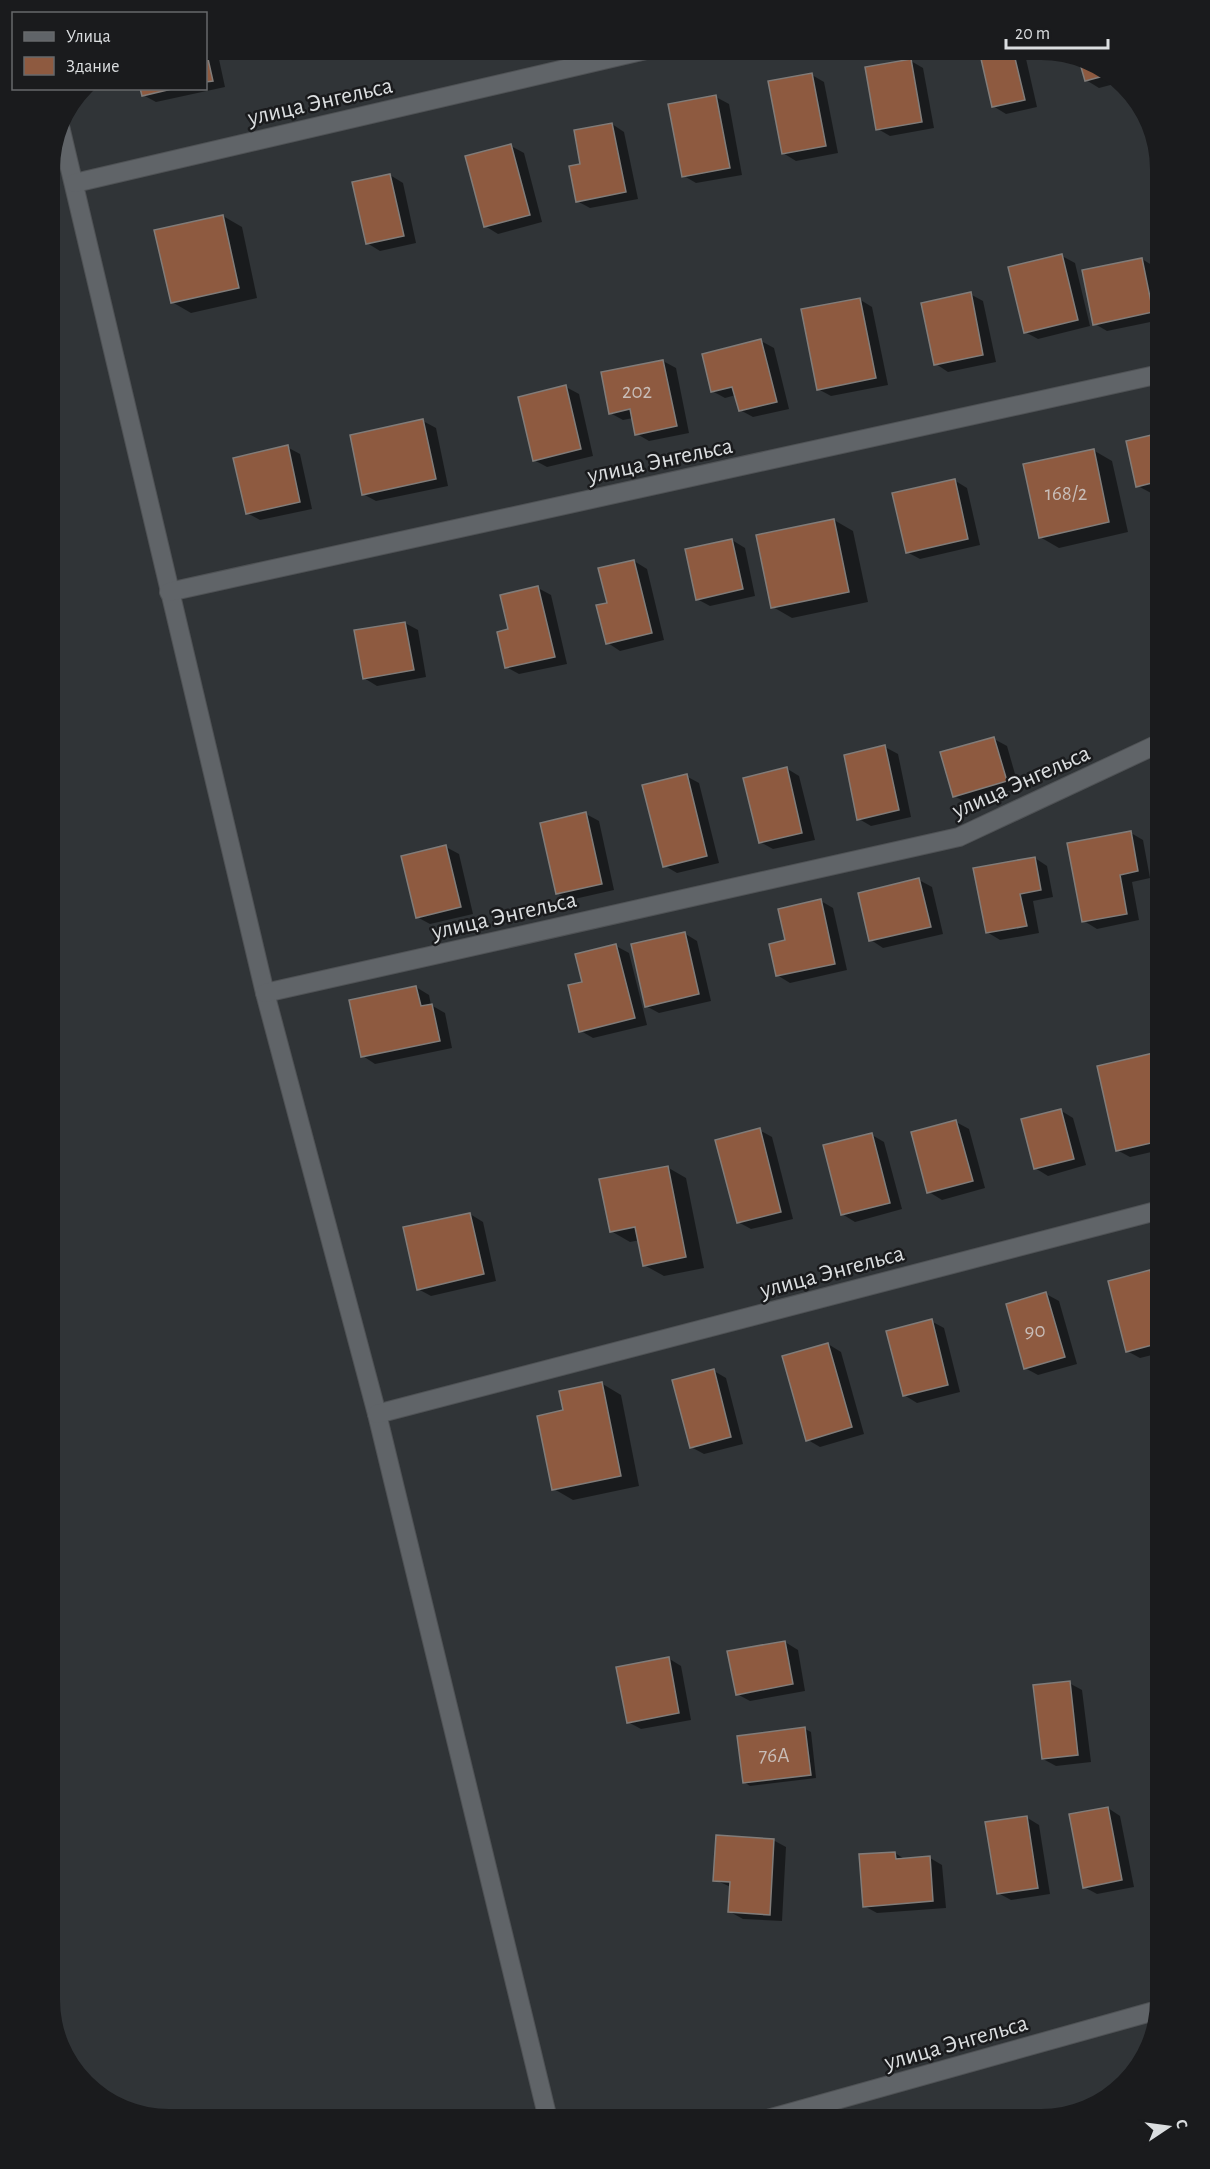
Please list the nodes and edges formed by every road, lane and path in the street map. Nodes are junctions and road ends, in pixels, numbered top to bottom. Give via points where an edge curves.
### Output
1 (603, 60) edge
2 (64, 141) edge
3 (75, 183) junction
4 (1150, 376) edge
5 (169, 592) junction
6 (1150, 748) edge
7 (265, 993) junction
8 (1150, 1212) edge
9 (377, 1414) junction
10 (1149, 2013) edge
11 (546, 2109) edge
12 (807, 2109) edge

1 - 3 street, улица Энгельса
2 - 3 street
3 - 5 street
4 - 5 street, улица Энгельса
5 - 7 street
6 - 7 street, улица Энгельса via 959,837
7 - 9 street
8 - 9 street, улица Энгельса
9 - 11 street
10 - 12 street, улица Энгельса

